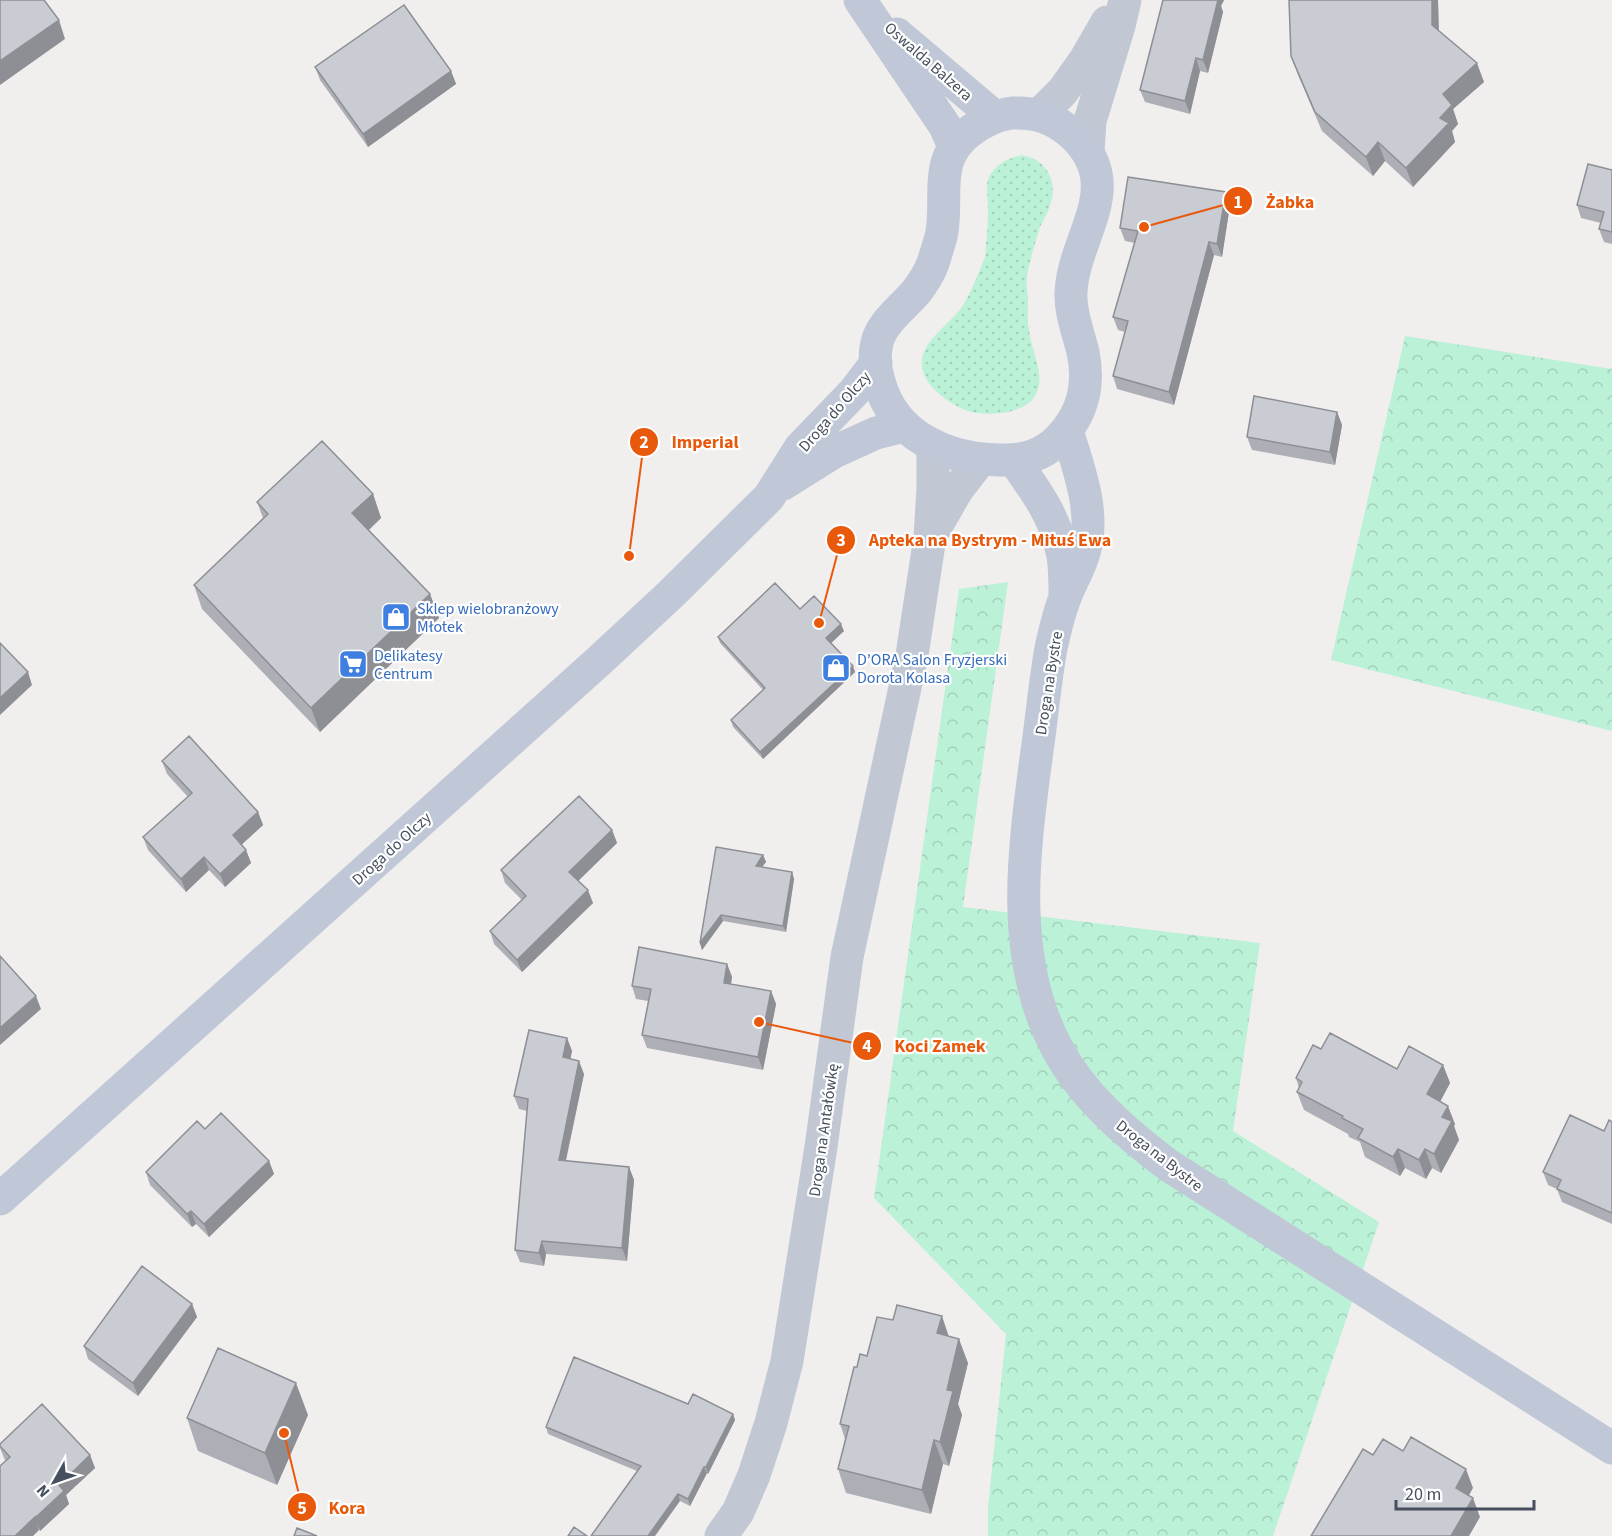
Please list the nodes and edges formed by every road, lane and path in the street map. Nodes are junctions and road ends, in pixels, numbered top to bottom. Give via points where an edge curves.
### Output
1 (1120, 0) edge
2 (1125, 0) edge
3 (862, 3) edge
4 (1039, 116) junction
5 (995, 117) junction
6 (954, 147) junction
7 (1088, 152) junction
8 (876, 363) junction
9 (904, 426) junction
10 (1067, 430) junction
11 (933, 445) junction
12 (981, 459) junction
13 (1014, 460) junction
14 (774, 490) junction
15 (930, 537) junction
16 (1065, 596) junction
17 (0, 1198) edge
18 (1612, 1448) edge
19 (721, 1535) edge

1 - 4 street via 1085,60
2 - 7 street via 1090,121
3 - 5 street, Oswalda Balzera
3 - 6 street, Oswalda Balzera via 945,126
4 - 5 street via 1025,112
4 - 7 street via 1065,128
5 - 6 street via 971,130
6 - 8 street via 945,170 942,231 932,264 925,280 883,328 875,351
7 - 10 street via 1098,189 1071,292 1083,353 1085,388 1075,419
8 - 9 street via 887,405
8 - 14 street, Droga do Olczy via 800,448
9 - 11 street
9 - 14 street, Droga do Olczy via 876,433 834,452
10 - 13 street via 1042,452
10 - 16 street, Droga na Bystre via 1085,493 1088,535
11 - 12 street
11 - 15 street, Droga na Antałówkę
12 - 13 street
12 - 15 street, Droga na Antałówkę via 957,490
13 - 16 street, Droga na Bystre via 1042,500 1059,537
14 - 17 street, Droga do Olczy via 600,660
15 - 19 street, Droga na Antałówkę via 912,655 847,957 787,1361 754,1475 738,1512
16 - 18 street, Droga na Bystre via 1051,647 1025,852 1023,911 1035,993 1064,1060 1115,1121 1168,1165

